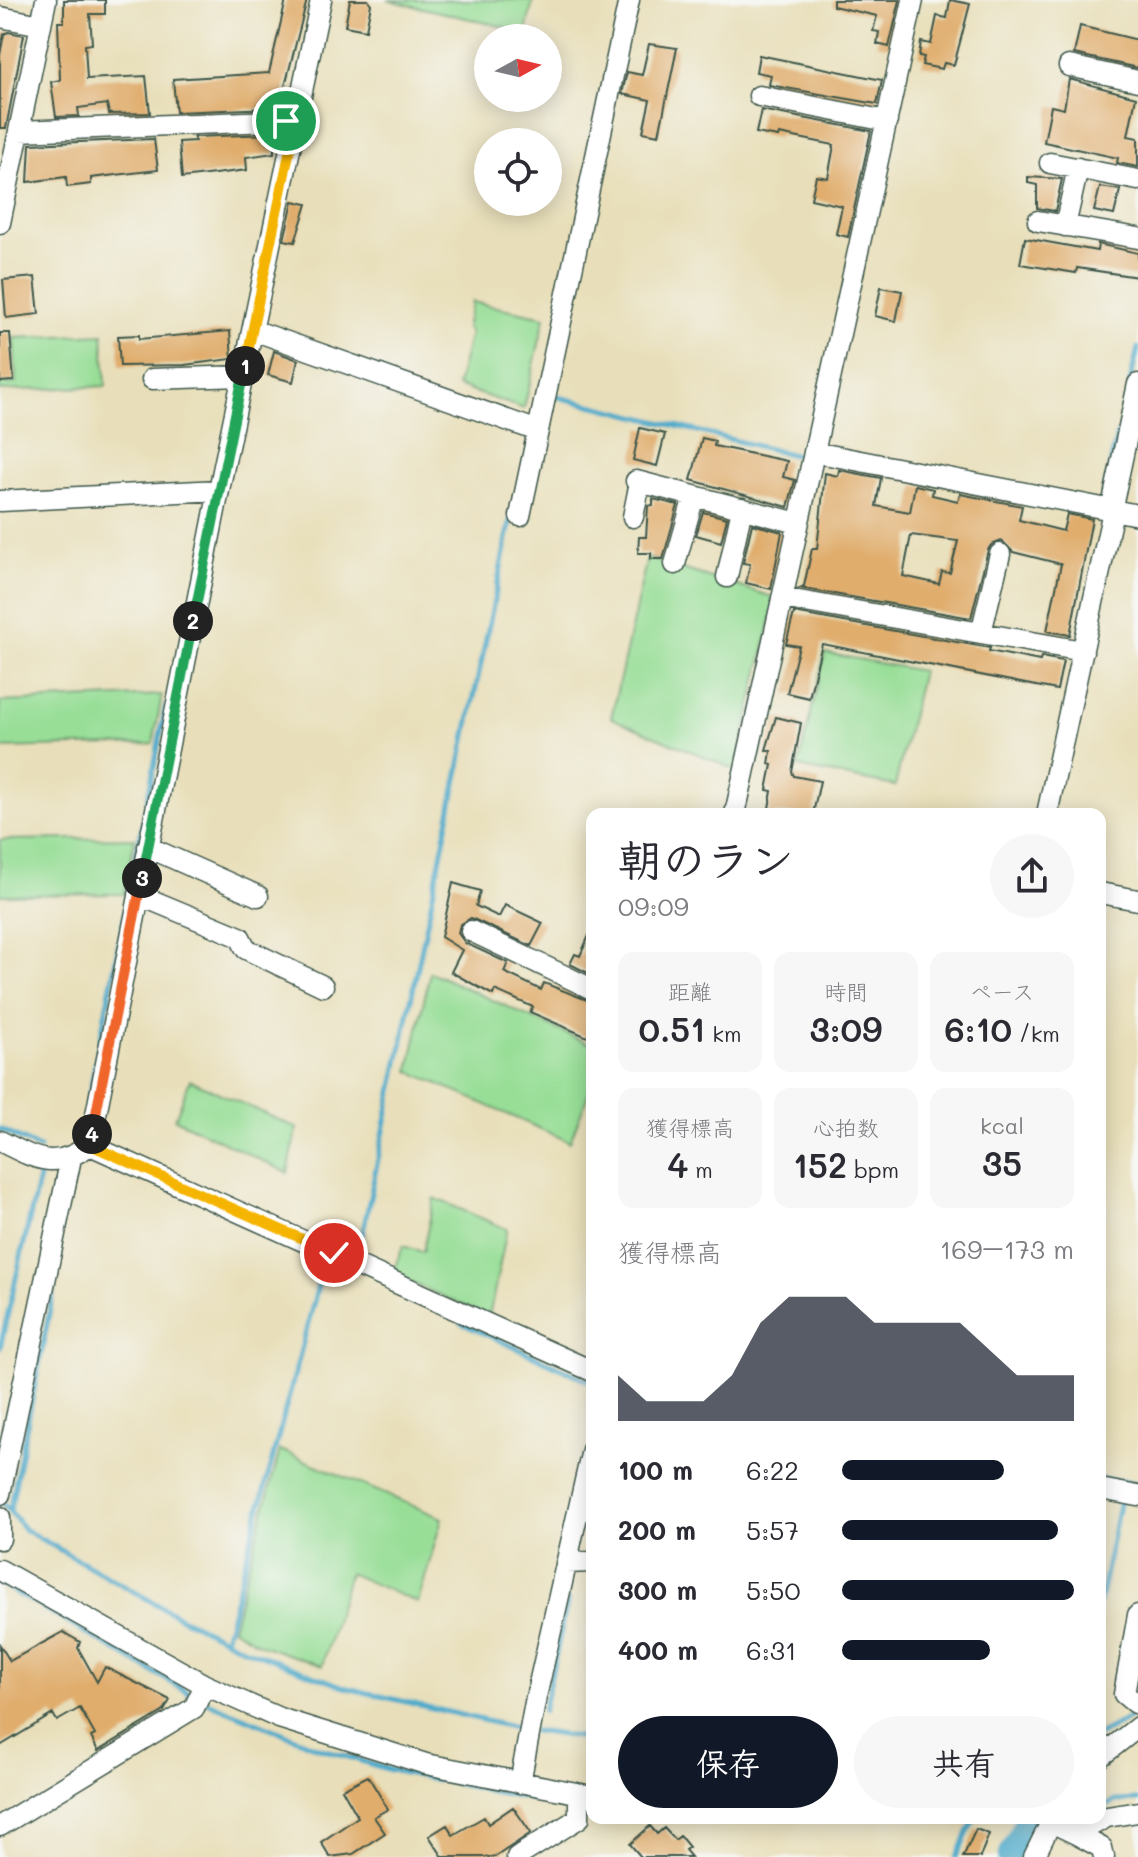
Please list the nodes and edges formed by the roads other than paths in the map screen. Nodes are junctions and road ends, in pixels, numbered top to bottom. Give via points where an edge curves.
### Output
1 (2, 0) edge
2 (46, 0) edge
3 (321, 0) edge
4 (629, 0) edge
5 (913, 0) edge
6 (0, 9) edge
7 (0, 17) edge
8 (36, 24) junction
9 (1069, 66) dead end
10 (1138, 81) edge
11 (759, 96) dead end
12 (291, 120) junction
13 (887, 121) junction
14 (19, 131) junction
15 (1050, 163) dead end
16 (1078, 168) junction
17 (1138, 180) edge
18 (4, 190) edge
19 (1038, 221) dead end
20 (0, 223) edge
21 (1065, 226) junction
22 (1138, 238) edge
23 (253, 330) junction
24 (237, 375) junction
25 (152, 379) dead end
26 (1138, 384) edge
27 (532, 429) junction
28 (821, 453) junction
29 (214, 490) junction
30 (694, 496) junction
31 (0, 501) edge
32 (742, 508) junction
33 (1108, 513) junction
34 (1138, 515) edge
35 (520, 516) dead end
36 (633, 517) dead end
37 (798, 523) junction
38 (1000, 554) dead end
39 (675, 564) dead end
40 (727, 577) dead end
41 (788, 599) junction
42 (981, 633) junction
43 (1077, 650) junction
44 (736, 808) edge
45 (1048, 808) edge
46 (148, 847) junction
47 (1106, 894) edge
48 (139, 895) junction
49 (258, 896) dead end
50 (1138, 900) edge
51 (471, 931) dead end
52 (323, 986) dead end
53 (586, 986) edge
54 (0, 1141) edge
55 (90, 1145) junction
56 (71, 1158) junction
57 (586, 1368) edge
58 (586, 1476) edge
59 (1, 1492) edge
60 (0, 1517) edge
61 (0, 1539) edge
62 (586, 1562) edge
63 (566, 1563) junction
64 (0, 1570) edge
65 (1138, 1615) edge
66 (200, 1694) junction
67 (1138, 1701) edge
68 (1138, 1727) edge
69 (1106, 1752) edge
70 (520, 1783) junction
71 (582, 1802) edge
72 (1138, 1812) edge
73 (1106, 1820) edge
74 (1050, 1824) edge
75 (1092, 1824) edge
76 (0, 1826) edge
77 (1101, 1850) edge
78 (517, 1857) edge
79 (1034, 1857) edge

1 - 6 street
2 - 8 street
3 - 12 street
4 - 27 street via 546,394
5 - 13 street
7 - 8 street
8 - 14 street
9 - 10 street
11 - 13 street
12 - 14 street
12 - 23 street
13 - 28 street
14 - 18 street
15 - 16 street
16 - 17 street
16 - 21 street
18 - 20 street
19 - 21 street
21 - 22 street
23 - 24 street
23 - 27 street
24 - 25 street
24 - 29 street
26 - 33 street
27 - 35 street
28 - 33 street
28 - 37 street
29 - 31 street
29 - 46 street
30 - 32 street
30 - 36 street via 638,482
30 - 39 street
32 - 37 street
32 - 40 street
33 - 34 street
33 - 43 street
37 - 41 street
38 - 42 street
41 - 42 street
41 - 44 street
42 - 43 street
43 - 45 street
46 - 48 street
46 - 49 street
47 - 50 street
48 - 52 street via 240,937 246,949
48 - 55 street
51 - 53 street
54 - 56 street via 40,1161
55 - 56 street
55 - 57 street
56 - 59 street
58 - 63 street
60 - 61 street
62 - 63 street
63 - 70 street
64 - 66 street
65 - 67 street via 1124,1694
66 - 70 street via 379,1752
66 - 76 street
68 - 69 street
70 - 71 street
71 - 78 street
72 - 73 street
74 - 79 street
75 - 77 street

